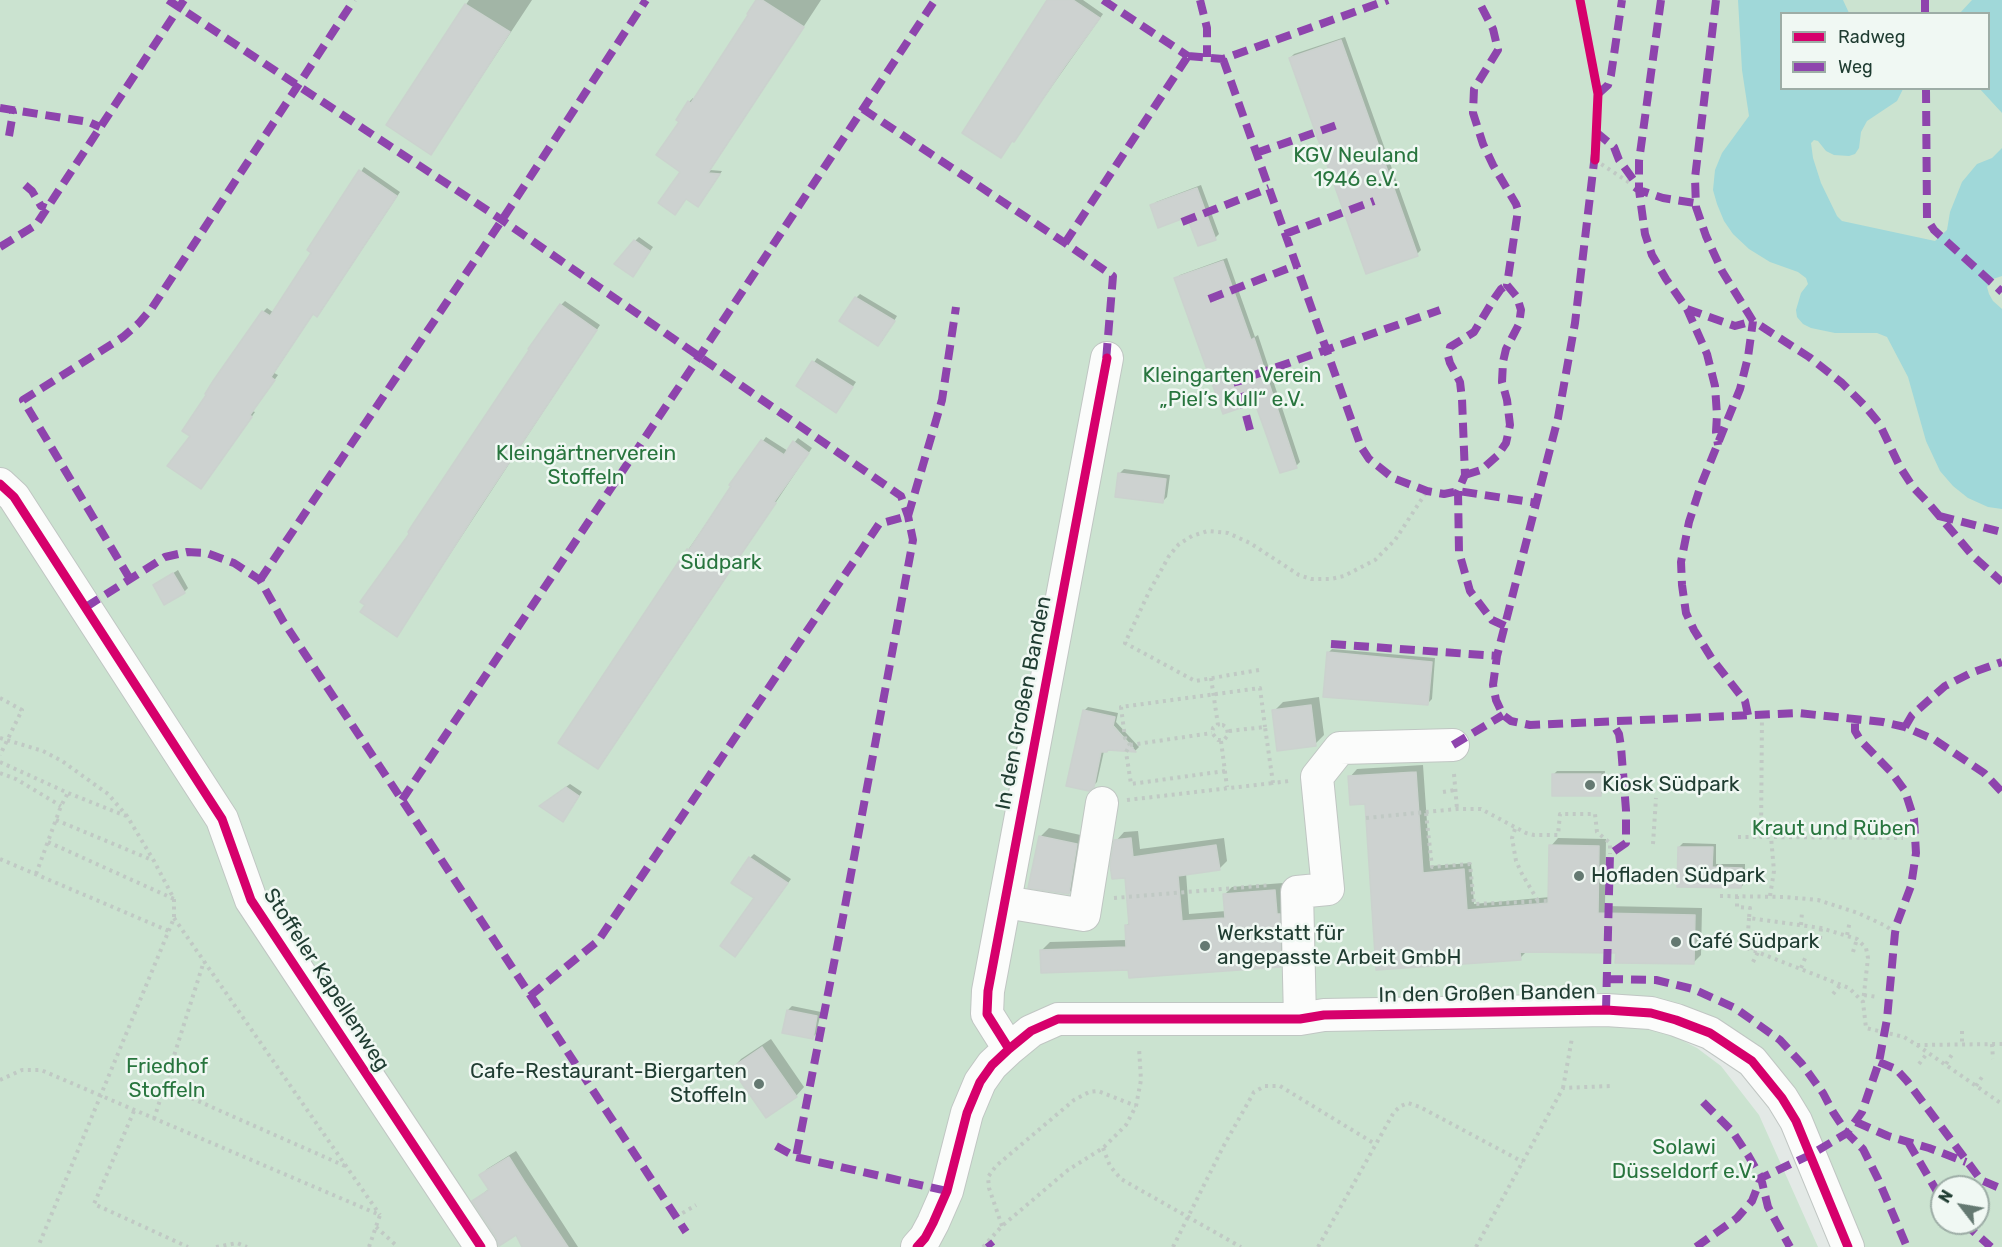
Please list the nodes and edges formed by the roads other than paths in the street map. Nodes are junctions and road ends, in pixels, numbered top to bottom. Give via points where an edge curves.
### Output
1 (1107, 358) dead end
2 (0, 484) edge
3 (1453, 745) dead end
4 (1102, 803) road end
5 (1005, 902) junction
6 (1300, 1019) junction
7 (1009, 1049) junction
8 (481, 1247) edge
9 (917, 1247) edge
10 (1848, 1247) edge

1 - 5 street, In den Großen Banden
2 - 8 street, Stoffeler Kapellenweg via 14,497 222,819 251,900
3 - 6 street via 1340,748 1317,777 1328,889 1297,892
4 - 5 street via 1084,915
5 - 7 street, In den Großen Banden via 987,1014
6 - 7 street, In den Großen Banden via 1058,1019 1031,1031
6 - 10 street, In den Großen Banden via 1324,1015 1630,1011 1651,1013 1710,1033 1752,1061 1782,1098 1796,1121
7 - 9 street, In den Großen Banden via 987,1072 974,1094 947,1191

